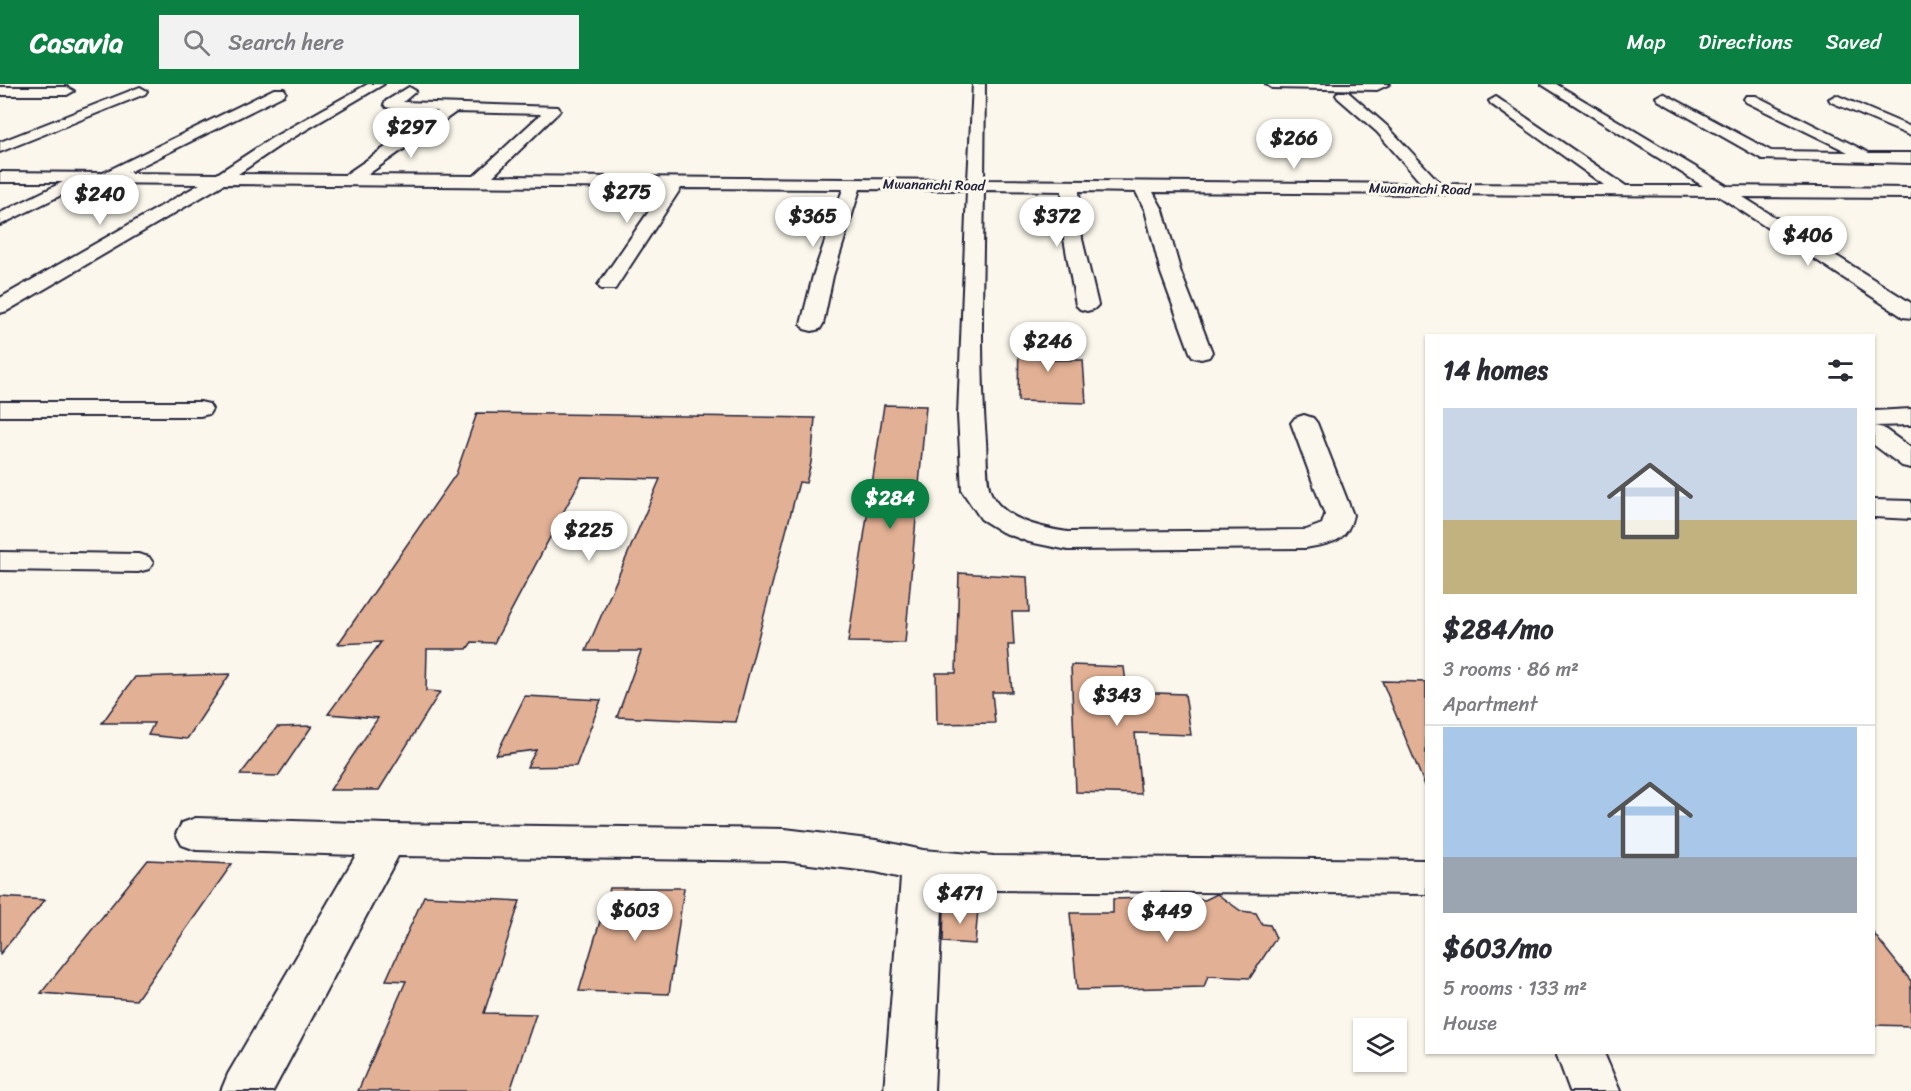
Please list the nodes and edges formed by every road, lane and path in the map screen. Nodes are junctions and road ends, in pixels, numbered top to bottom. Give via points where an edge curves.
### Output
1 (14, 84) edge
2 (378, 84) edge
3 (979, 84) edge
4 (1272, 84) edge
5 (1384, 84) edge
6 (1546, 84) edge
7 (1572, 84) edge
8 (0, 90) edge
9 (67, 91) dead end
10 (140, 91) dead end
11 (409, 91) dead end
12 (279, 92) dead end
13 (1343, 95) dead end
14 (1663, 97) dead end
15 (1751, 99) dead end
16 (1836, 99) dead end
17 (1497, 101) dead end
18 (452, 108) junction
19 (1911, 132) edge
20 (0, 147) edge
21 (1768, 156) junction
22 (1740, 157) dead end
23 (1870, 157) junction
24 (1911, 158) edge
25 (1901, 171) dead end
26 (0, 177) edge
27 (85, 178) junction
28 (106, 178) junction
29 (220, 179) junction
30 (349, 180) junction
31 (478, 181) junction
32 (963, 181) junction
33 (676, 183) junction
34 (853, 184) junction
35 (1070, 186) junction
36 (1142, 186) junction
37 (1436, 189) junction
38 (1623, 191) junction
39 (1733, 192) junction
40 (1911, 193) edge
41 (0, 220) edge
42 (608, 285) dead end
43 (1087, 305) dead end
44 (0, 307) edge
45 (1911, 312) edge
46 (812, 324) dead end
47 (1201, 352) dead end
48 (0, 409) edge
49 (200, 409) dead end
50 (1911, 417) edge
51 (1875, 418) edge
52 (1304, 423) dead end
53 (1875, 433) edge
54 (1911, 460) edge
55 (1875, 509) edge
56 (1911, 510) edge
57 (0, 561) edge
58 (138, 563) dead end
59 (196, 834) dead end
60 (386, 840) junction
61 (923, 867) junction
62 (1425, 877) edge
63 (1580, 1054) edge
64 (246, 1091) edge
65 (909, 1091) edge
66 (1595, 1091) edge

1 - 8 street
2 - 29 street via 277,141
3 - 32 street
4 - 5 street
6 - 39 street
7 - 39 street
8 - 9 street
10 - 20 street
11 - 18 street via 391,104
12 - 28 street
13 - 37 street via 1382,129
14 - 21 street
15 - 23 street
16 - 19 street
17 - 38 street
18 - 30 street
18 - 31 street via 553,110
21 - 22 street
21 - 23 street
23 - 24 street
23 - 25 street
26 - 27 street, Mwananchi Road
27 - 28 street, Mwananchi Road
27 - 41 street
28 - 29 street, Mwananchi Road
29 - 30 street, Mwananchi Road
29 - 44 street
30 - 31 street, Mwananchi Road
31 - 33 street, Mwananchi Road
32 - 34 street, Mwananchi Road
32 - 35 street, Mwananchi Road
32 - 52 street via 973,268 971,415 976,491 991,513 1040,536 1068,541 1325,536 1336,528 1339,514
33 - 34 street, Mwananchi Road
33 - 42 street
34 - 46 street
35 - 36 street, Mwananchi Road
35 - 43 street via 1073,239
36 - 37 street, Mwananchi Road
36 - 47 street via 1154,210 1171,273
37 - 38 street, Mwananchi Road
38 - 39 street, Mwananchi Road
39 - 40 street, Mwananchi Road
39 - 45 street
48 - 49 street
50 - 51 street
53 - 54 street
55 - 56 street
57 - 58 street
59 - 60 street
60 - 61 street via 785,844 876,856
60 - 64 street
61 - 62 street via 994,873
61 - 65 street
63 - 66 street

